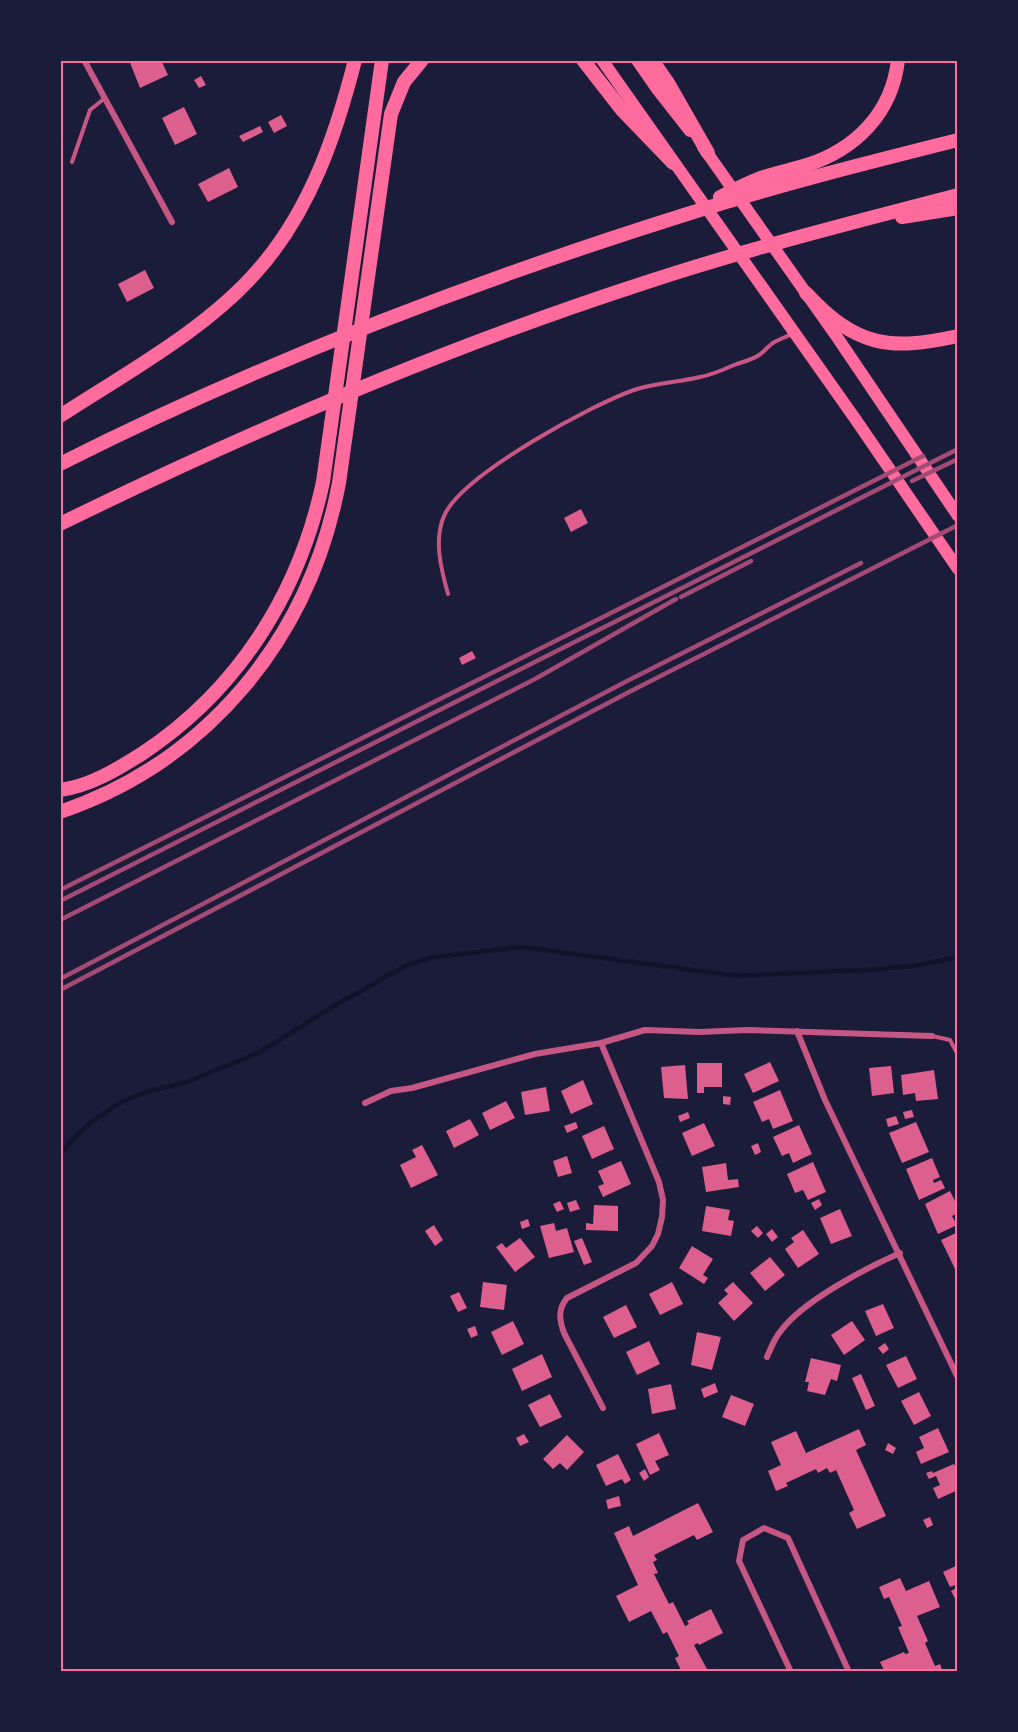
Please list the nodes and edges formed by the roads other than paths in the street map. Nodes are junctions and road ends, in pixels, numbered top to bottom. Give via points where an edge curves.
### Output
1 (84, 60) edge
2 (355, 60) edge
3 (382, 60) edge
4 (393, 60) edge
5 (422, 60) edge
6 (584, 60) edge
7 (602, 60) edge
8 (637, 60) edge
9 (652, 60) edge
10 (898, 60) edge
11 (380, 86) junction
12 (105, 98) junction
13 (958, 140) edge
14 (708, 153) junction
15 (72, 162) dead end
16 (674, 163) junction
17 (958, 195) edge
18 (958, 208) edge
19 (687, 214) junction
20 (172, 222) dead end
21 (847, 224) junction
22 (806, 293) junction
23 (794, 333) junction
24 (958, 336) edge
25 (60, 416) edge
26 (60, 464) edge
27 (958, 516) edge
28 (60, 524) edge
29 (958, 569) edge
30 (448, 594) dead end
31 (60, 790) edge
32 (60, 812) edge
33 (797, 1031) junction
34 (932, 1036) joint
35 (601, 1043) junction
36 (958, 1054) edge
37 (365, 1103) dead end
38 (900, 1253) junction
39 (767, 1357) dead end
40 (958, 1378) edge
41 (603, 1408) dead end
42 (791, 1672) edge
43 (849, 1672) edge

1 - 12 street
2 - 25 highway via 330,144 307,197 259,270 188,332
3 - 11 highway
4 - 11 highway
5 - 32 highway via 404,82 391,114 344,450 332,516 312,577 289,624 253,677 210,723 159,764 101,796
6 - 16 highway via 622,110
7 - 16 main road
8 - 14 main road
9 - 14 highway
10 - 19 highway via 887,100 858,139 827,157 757,179
11 - 31 highway via 327,456 317,511 291,582 237,669 190,718 156,745 101,777
12 - 15 lane via 90,110
12 - 20 street
13 - 19 highway
14 - 22 main road
16 - 23 main road
17 - 21 highway
18 - 21 highway
19 - 26 highway via 516,270 380,322 168,412
21 - 28 highway via 676,273 481,340 254,432
22 - 24 highway via 835,320 879,342 904,345
22 - 27 main road
23 - 29 main road
23 - 30 lane via 772,343 759,356 732,366 700,377 638,389 610,400 529,443 497,465 445,512 439,549
33 - 34 street
33 - 35 street via 645,1030
33 - 38 street via 825,1100
34 - 36 lane via 950,1040
35 - 37 street via 535,1054 391,1091
35 - 41 street via 651,1161 663,1200 658,1234 652,1246 636,1263 567,1298 561,1309 564,1333
38 - 39 street via 864,1270 796,1314 780,1330
38 - 40 street
42 - 43 street via 739,1561 743,1540 764,1528 788,1538

